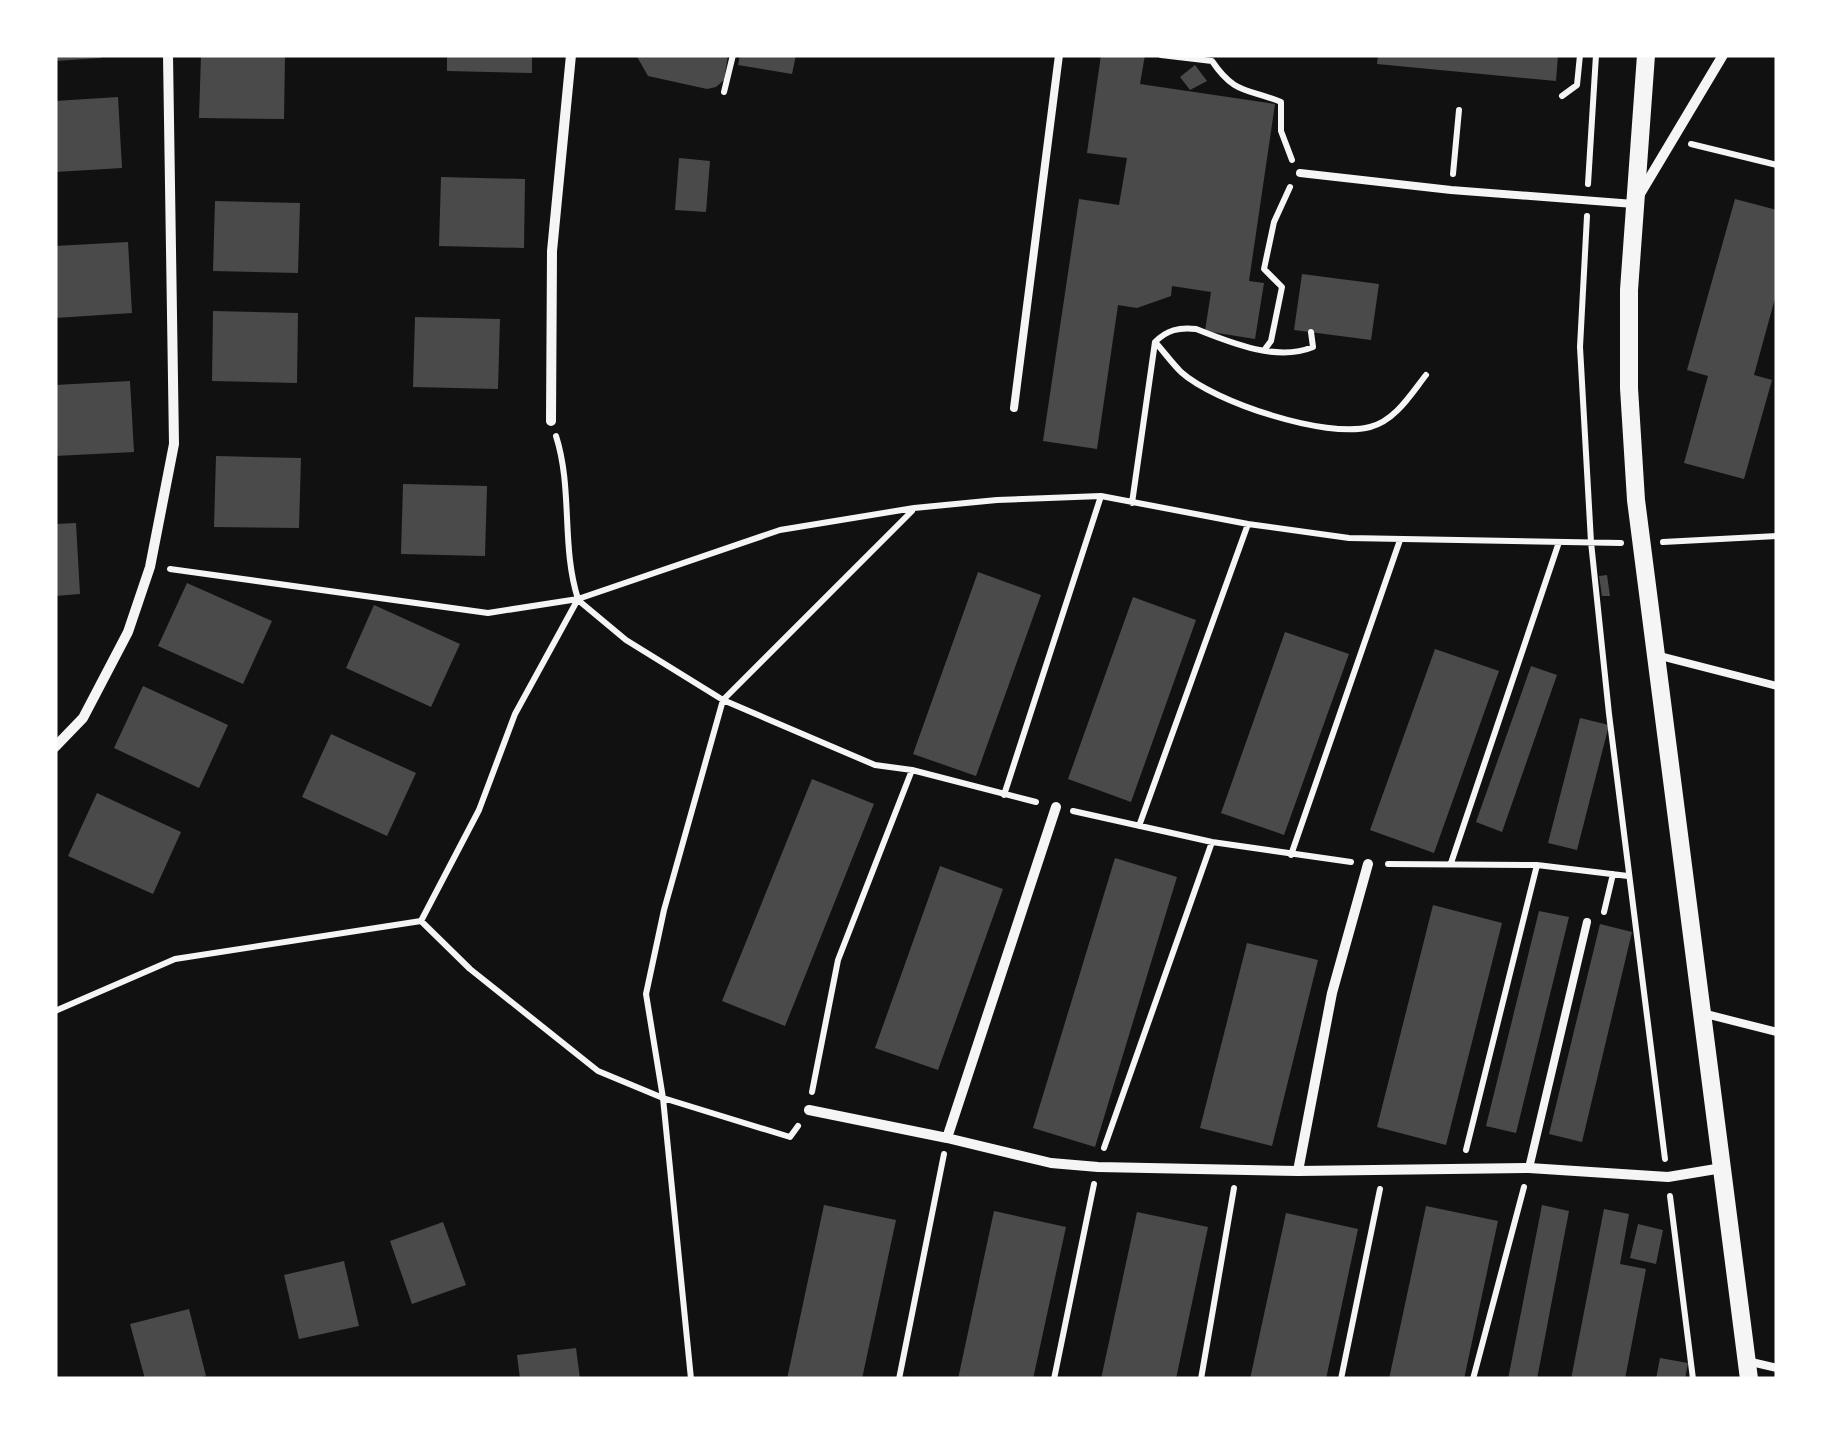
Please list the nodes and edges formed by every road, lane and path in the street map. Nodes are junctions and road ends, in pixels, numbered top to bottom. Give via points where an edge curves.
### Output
1 (168, 55) edge
2 (571, 55) edge
3 (733, 55) edge
4 (1059, 55) edge
5 (1161, 55) edge
6 (1580, 55) edge
7 (1596, 55) edge
8 (1646, 55) edge
9 (1723, 55) edge
10 (724, 92) dead end
11 (1562, 96) dead end
12 (1459, 110) dead end
13 (1674, 140) junction
14 (1777, 165) edge
15 (1300, 173) junction
16 (1452, 190) junction
17 (1587, 200) junction
18 (1634, 204) junction
19 (1312, 332) dead end
20 (1155, 342) junction
21 (1265, 349) junction
22 (1426, 375) dead end
23 (1014, 408) dead end
24 (551, 421) joint
25 (1101, 496) junction
26 (1132, 504) junction
27 (914, 508) junction
28 (1248, 524) junction
29 (1777, 536) edge
30 (1400, 540) junction
31 (1559, 542) junction
32 (1591, 542) junction
33 (1640, 543) junction
34 (150, 566) junction
35 (578, 599) junction
36 (1655, 655) junction
37 (1777, 686) edge
38 (723, 700) junction
39 (55, 746) edge
40 (912, 770) junction
41 (1004, 795) junction
42 (1056, 807) junction
43 (1139, 826) junction
44 (1212, 842) junction
45 (1291, 855) junction
46 (1368, 864) junction
47 (1451, 864) junction
48 (1537, 864) junction
49 (1613, 874) junction
50 (1628, 876) junction
51 (1606, 904) dead end
52 (421, 921) junction
53 (1587, 922) dead end
54 (55, 1011) edge
55 (1702, 1013) junction
56 (1777, 1032) edge
57 (663, 1098) junction
58 (809, 1110) junction
59 (947, 1138) junction
60 (1098, 1167) junction
61 (1528, 1168) junction
62 (1722, 1168) junction
63 (1461, 1169) junction
64 (1237, 1170) junction
65 (1298, 1170) junction
66 (1384, 1170) junction
67 (1668, 1177) junction
68 (1777, 1368) edge
69 (1748, 1370) edge
70 (691, 1379) edge
71 (899, 1379) edge
72 (1054, 1379) edge
73 (1201, 1379) edge
74 (1341, 1379) edge
75 (1474, 1379) edge
76 (1693, 1379) edge

1 - 34 street via 174,444
2 - 24 street via 552,251
3 - 10 path
4 - 23 lane
5 - 15 path via 1212,61 1241,91 1281,102 1281,131
6 - 11 path via 1577,85
7 - 17 path
8 - 18 street
9 - 13 street
12 - 16 path
13 - 14 path
13 - 18 street
15 - 16 lane
15 - 21 path via 1279,208 1264,268 1282,287
16 - 17 lane
17 - 18 lane
17 - 32 path via 1580,347
18 - 33 street via 1629,388
19 - 21 path via 1313,347 1296,354
20 - 21 path via 1183,328
20 - 22 path via 1183,374 1224,397 1329,429 1371,427 1399,410
20 - 26 path
24 - 35 path via 564,460
25 - 26 path
25 - 27 path
25 - 41 path
26 - 28 path
27 - 35 path via 780,530
27 - 38 path
28 - 30 path
28 - 43 path
29 - 33 path
30 - 31 path
30 - 45 path
31 - 32 path
31 - 47 path
32 - 33 path
32 - 50 path
33 - 36 street
34 - 35 path via 488,612
34 - 39 street via 128,632 83,718
35 - 38 path via 626,640
35 - 52 path via 514,714 479,810
36 - 37 lane
36 - 55 street
38 - 40 path via 875,765
38 - 57 path via 646,994
40 - 41 path
40 - 58 path via 838,960
41 - 42 path
42 - 43 path
42 - 59 street
43 - 44 path
44 - 45 path
44 - 60 path
45 - 46 path
46 - 47 path
46 - 65 street via 1332,993
47 - 48 path
48 - 49 path
48 - 63 path
49 - 50 path
49 - 51 path
50 - 67 path
52 - 54 path via 175,959
52 - 57 path via 598,1071
53 - 61 lane
55 - 56 lane
55 - 62 street
57 - 58 path via 790,1137
57 - 70 path
58 - 59 street
59 - 60 street via 1051,1164
59 - 71 path
60 - 64 street
60 - 72 path
61 - 63 street
61 - 67 street
61 - 75 path
62 - 67 street
62 - 69 street
63 - 66 street
64 - 65 street
64 - 73 path
65 - 66 street
66 - 74 path
67 - 76 path
68 - 69 lane

